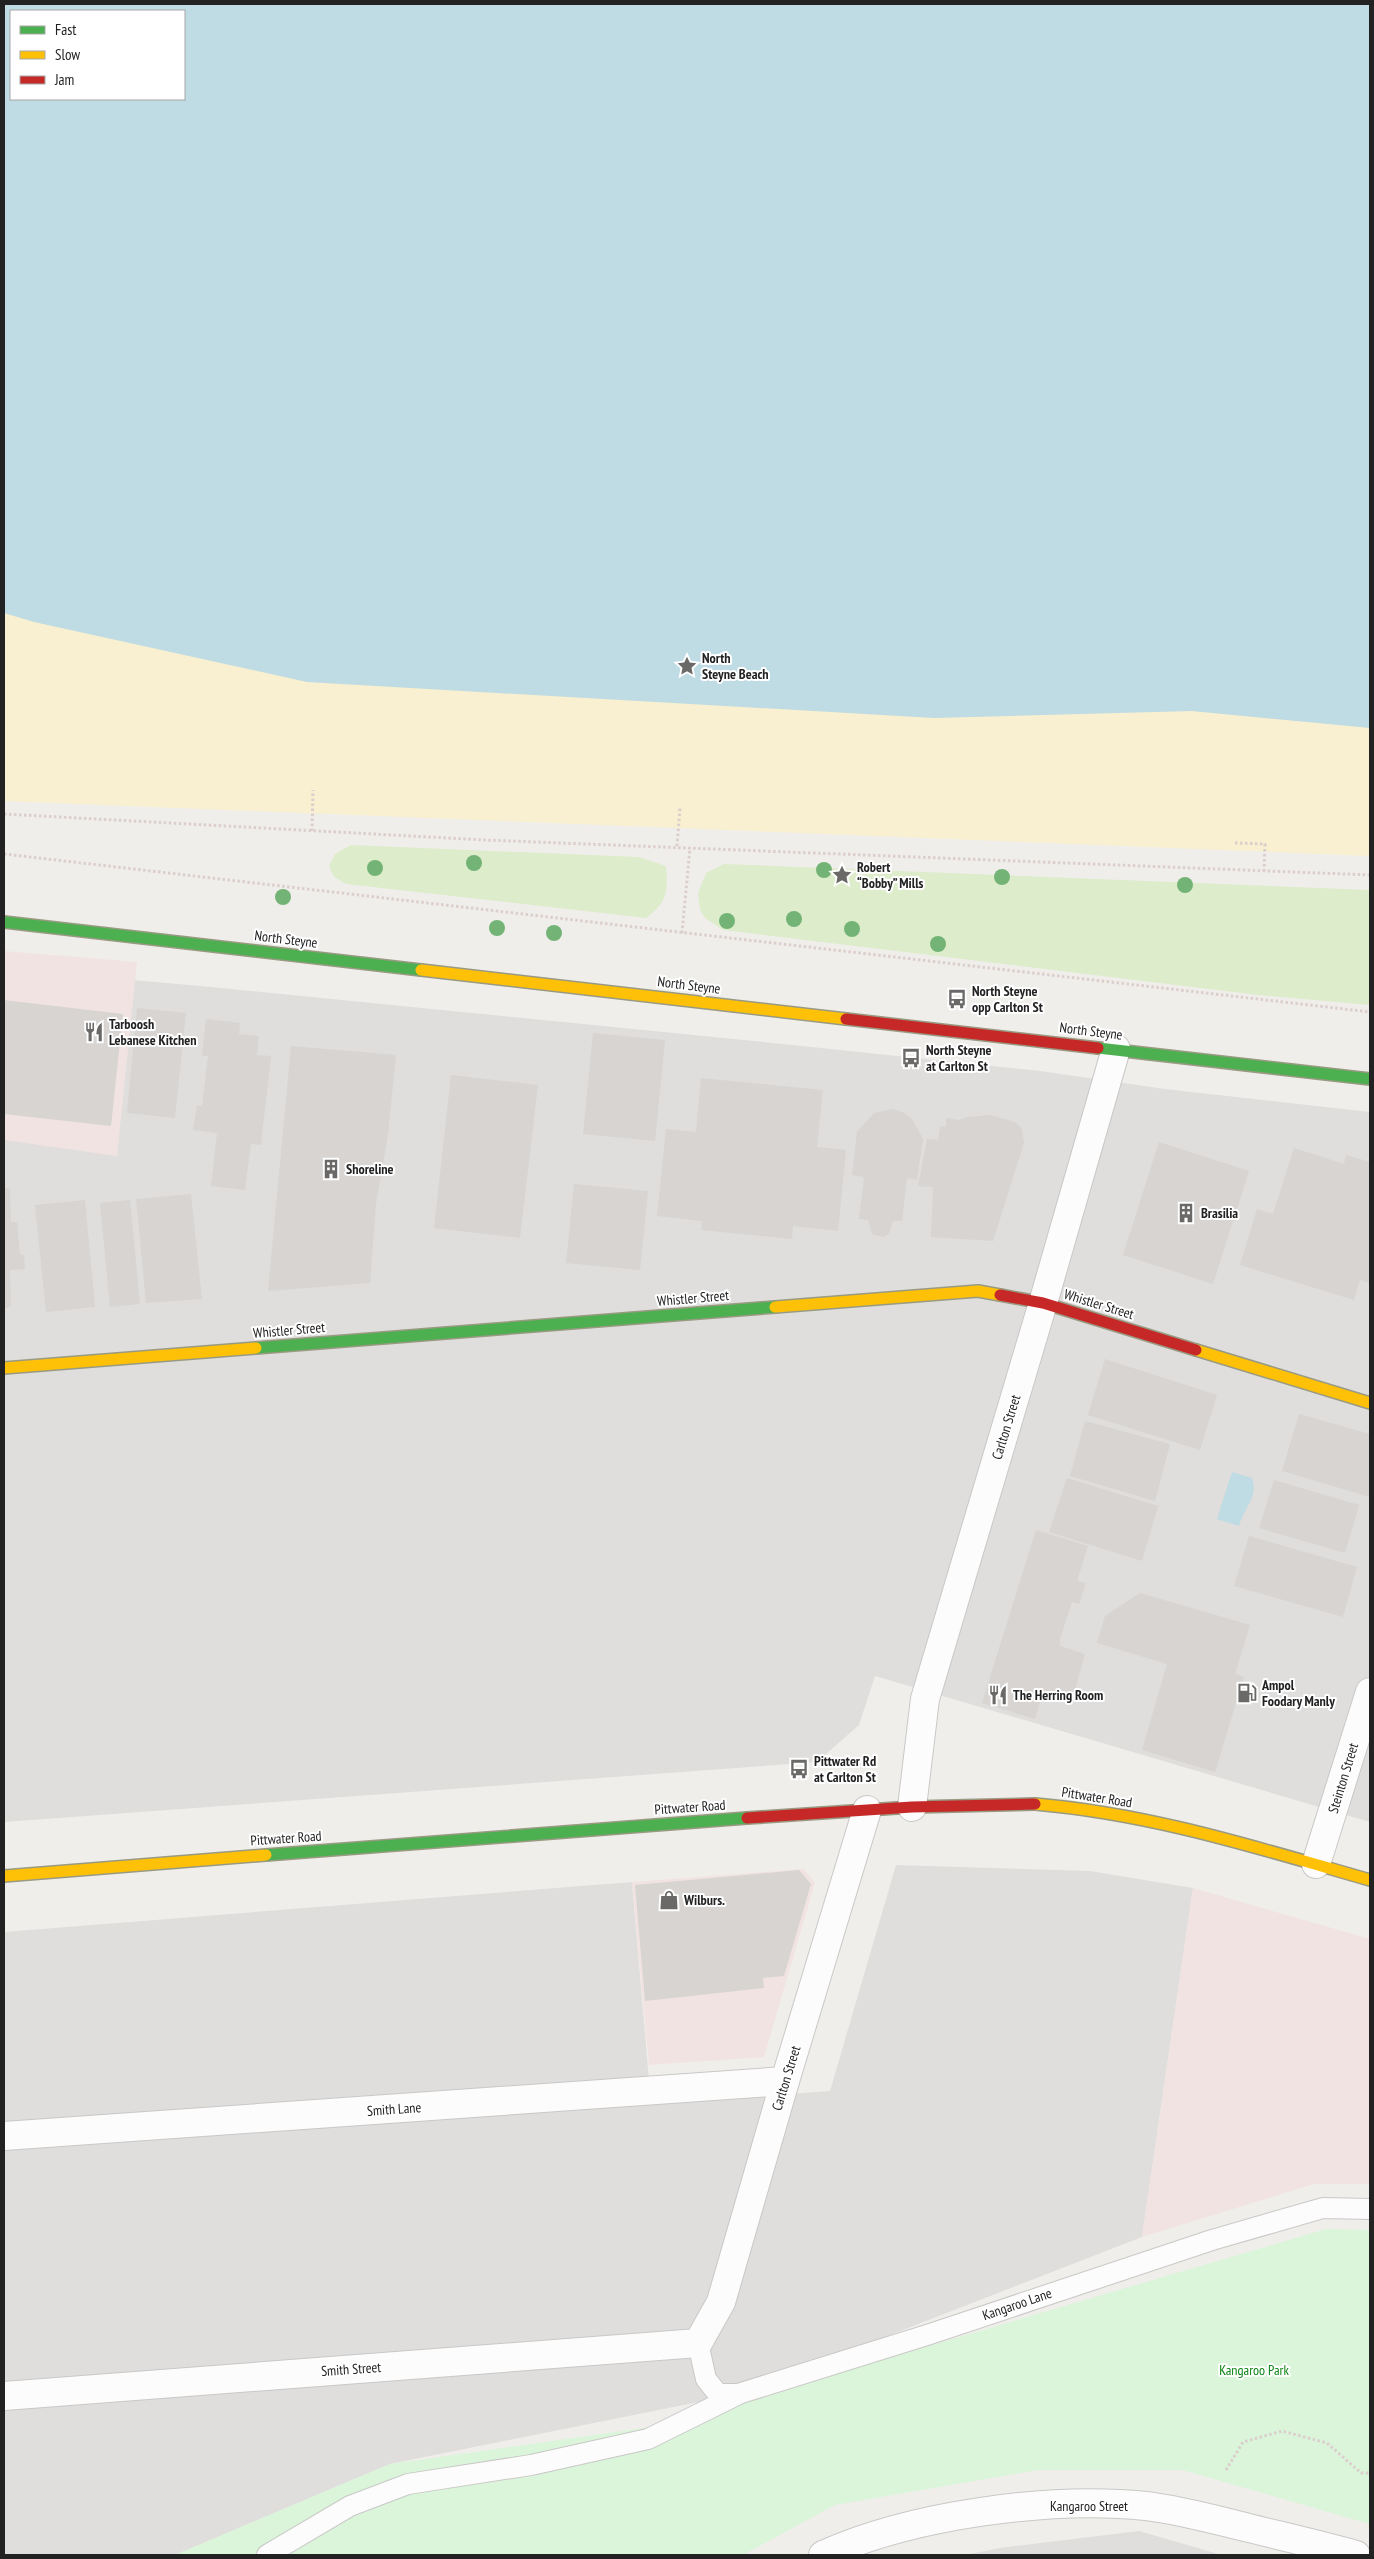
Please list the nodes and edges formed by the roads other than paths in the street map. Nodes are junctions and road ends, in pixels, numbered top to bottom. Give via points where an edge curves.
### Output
1 (4, 922) edge
2 (1116, 1049) junction
3 (1370, 1079) edge
4 (1044, 1303) junction
5 (4, 1368) edge
6 (1370, 1403) edge
7 (1370, 1692) edge
8 (912, 1807) junction
9 (867, 1810) junction
10 (1316, 1864) junction
11 (4, 1876) edge
12 (1370, 1880) edge
13 (785, 2081) junction
14 (4, 2136) edge
15 (1370, 2209) edge
16 (698, 2343) junction
17 (738, 2394) junction
18 (4, 2396) edge
19 (267, 2555) edge
20 (824, 2555) edge
21 (1356, 2555) edge

1 - 2 main road, North Steyne
2 - 3 main road, North Steyne
2 - 4 street, Carlton Street
4 - 5 main road, Whistler Street via 978,1291
4 - 6 main road, Whistler Street
4 - 8 street, Carlton Street via 925,1699
7 - 10 street, Steinton Street
8 - 9 main road, Pittwater Road
8 - 10 main road, Pittwater Road via 1030,1804 1089,1809 1192,1829
9 - 11 main road, Pittwater Road
9 - 13 street, Carlton Street
10 - 12 main road, Pittwater Road
13 - 14 street, Smith Lane
13 - 16 street, Carlton Street via 721,2302
15 - 17 lane, Kangaroo Lane via 1323,2208 1212,2240
16 - 17 lane, Kangaroo Lane via 706,2379 718,2394
16 - 18 street, Smith Street
17 - 19 lane via 648,2439 531,2466 408,2484 350,2506
20 - 21 street, Kangaroo Street via 850,2543 939,2520 1016,2508 1081,2504 1146,2506 1210,2518

